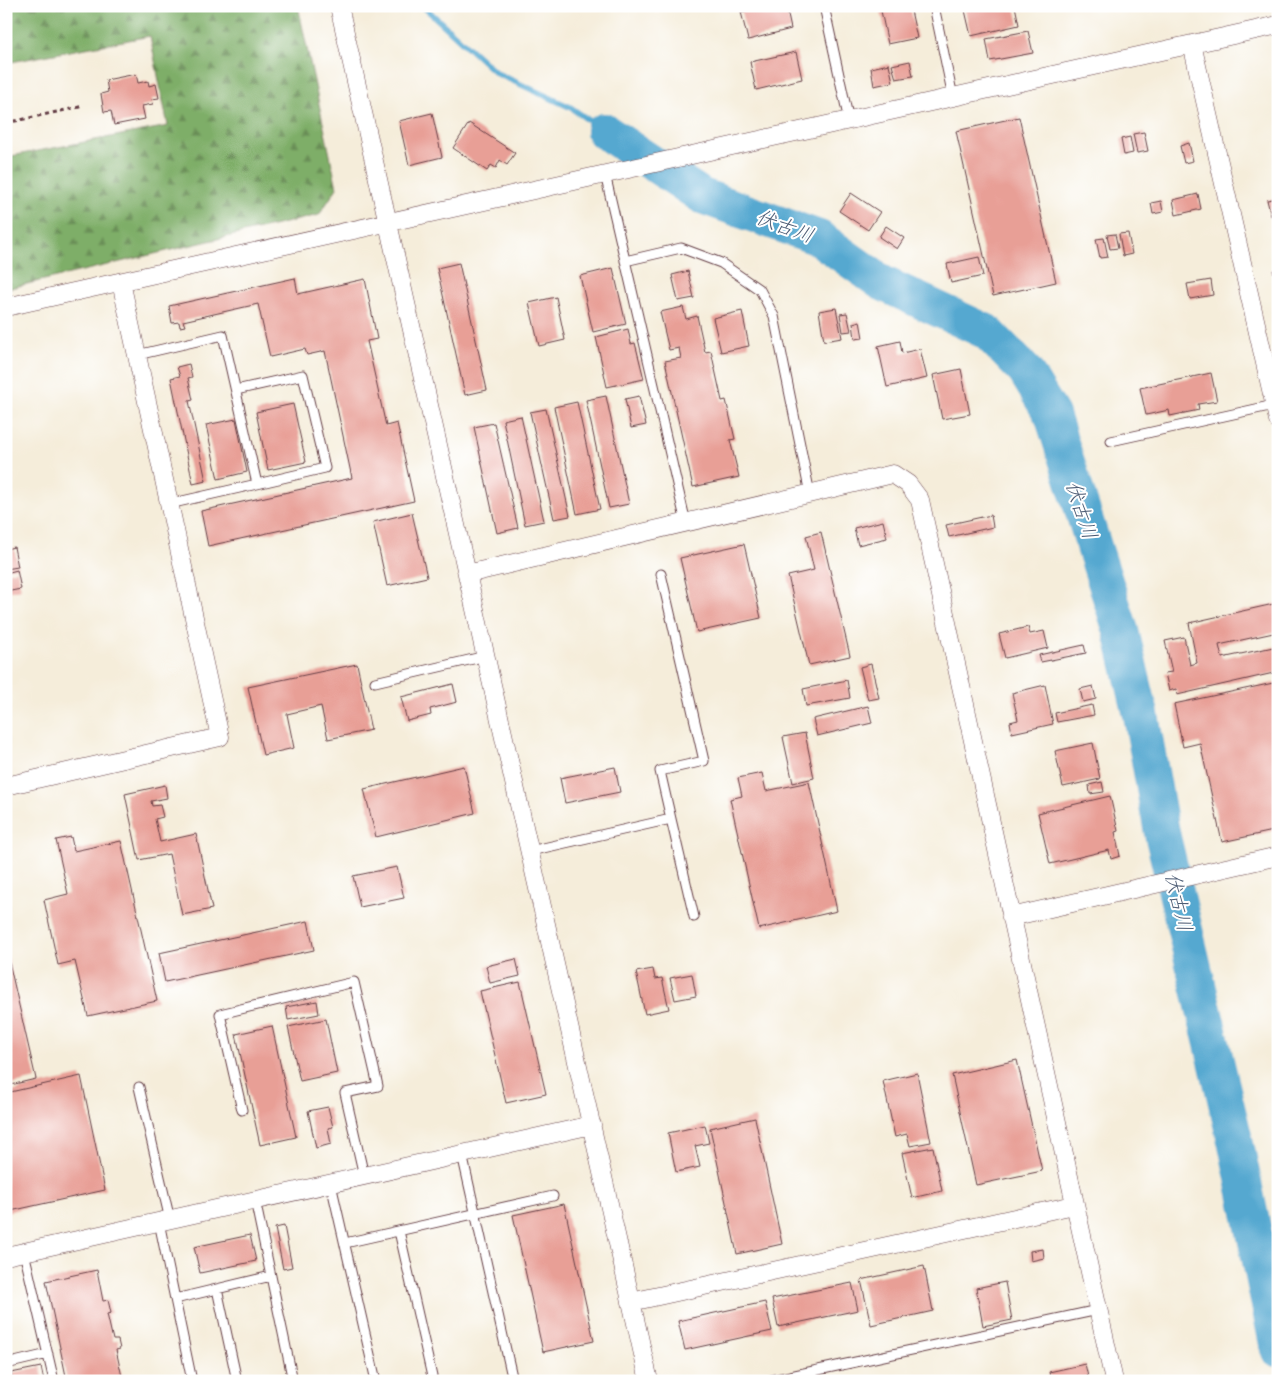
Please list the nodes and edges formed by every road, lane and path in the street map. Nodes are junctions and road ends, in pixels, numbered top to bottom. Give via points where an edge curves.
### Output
1 (340, 6) edge
2 (824, 6) edge
3 (934, 6) edge
4 (1278, 25) edge
5 (1192, 44) junction
6 (953, 97) junction
7 (84, 106) dead end
8 (849, 121) junction
9 (6, 123) edge
10 (608, 173) junction
11 (388, 222) junction
12 (625, 261) junction
13 (120, 282) junction
14 (6, 308) edge
15 (137, 355) junction
16 (1271, 361) edge
17 (236, 390) junction
18 (1276, 413) edge
19 (1111, 441) dead end
20 (257, 484) junction
21 (810, 494) junction
22 (169, 504) junction
23 (686, 523) junction
24 (468, 574) junction
25 (661, 574) dead end
26 (486, 656) junction
27 (375, 682) dead end
28 (6, 786) edge
29 (671, 819) junction
30 (530, 851) junction
31 (1278, 856) edge
32 (694, 917) dead end
33 (1012, 917) junction
34 (139, 1087) dead end
35 (242, 1110) dead end
36 (592, 1125) junction
37 (462, 1154) junction
38 (364, 1176) junction
39 (331, 1184) junction
40 (553, 1196) dead end
41 (255, 1200) junction
42 (1074, 1205) junction
43 (476, 1214) junction
44 (164, 1221) junction
45 (399, 1231) junction
46 (345, 1243) junction
47 (24, 1252) junction
48 (6, 1256) edge
49 (271, 1276) junction
50 (216, 1289) junction
51 (175, 1299) junction
52 (631, 1302) junction
53 (1098, 1310) junction
54 (48, 1354) junction
55 (6, 1364) edge
56 (54, 1381) edge
57 (192, 1381) edge
58 (236, 1381) edge
59 (293, 1381) edge
60 (376, 1381) edge
61 (433, 1381) edge
62 (513, 1381) edge
63 (649, 1381) edge
64 (767, 1381) edge
65 (1114, 1381) edge

1 - 11 street
2 - 8 lane
3 - 6 lane
4 - 5 street
5 - 6 street
5 - 16 street
6 - 8 street
7 - 9 path
8 - 10 street
10 - 11 street
10 - 12 lane
11 - 13 street
11 - 24 street
12 - 21 lane via 681,248 720,262 760,290 774,316
12 - 23 lane
13 - 14 street
13 - 15 street
15 - 17 lane via 224,335
15 - 22 street
16 - 18 street
17 - 20 lane
17 - 20 lane via 303,375 325,468
18 - 19 lane
20 - 22 lane
21 - 23 street
21 - 33 street via 893,474 908,484 920,500
22 - 28 street via 220,737
23 - 24 street
24 - 26 street
25 - 29 lane via 704,761 660,771
26 - 27 lane
26 - 30 street
29 - 30 lane
29 - 32 lane
30 - 36 street
31 - 33 street
33 - 42 street
34 - 44 lane
35 - 38 lane via 220,1014 354,982 378,1086 345,1094
36 - 37 street
36 - 52 street
37 - 38 street
37 - 43 lane
38 - 39 street
39 - 41 street
39 - 46 lane
40 - 43 lane
41 - 44 street
41 - 49 lane
42 - 52 street
42 - 53 street
43 - 45 lane
43 - 62 lane
44 - 47 street
44 - 51 lane
45 - 46 lane
45 - 61 lane
46 - 60 lane
47 - 48 street
47 - 54 lane
49 - 50 lane
49 - 59 lane
50 - 51 lane
50 - 58 lane
51 - 57 lane
52 - 63 street
53 - 64 lane
53 - 65 street
54 - 55 lane
54 - 56 lane

